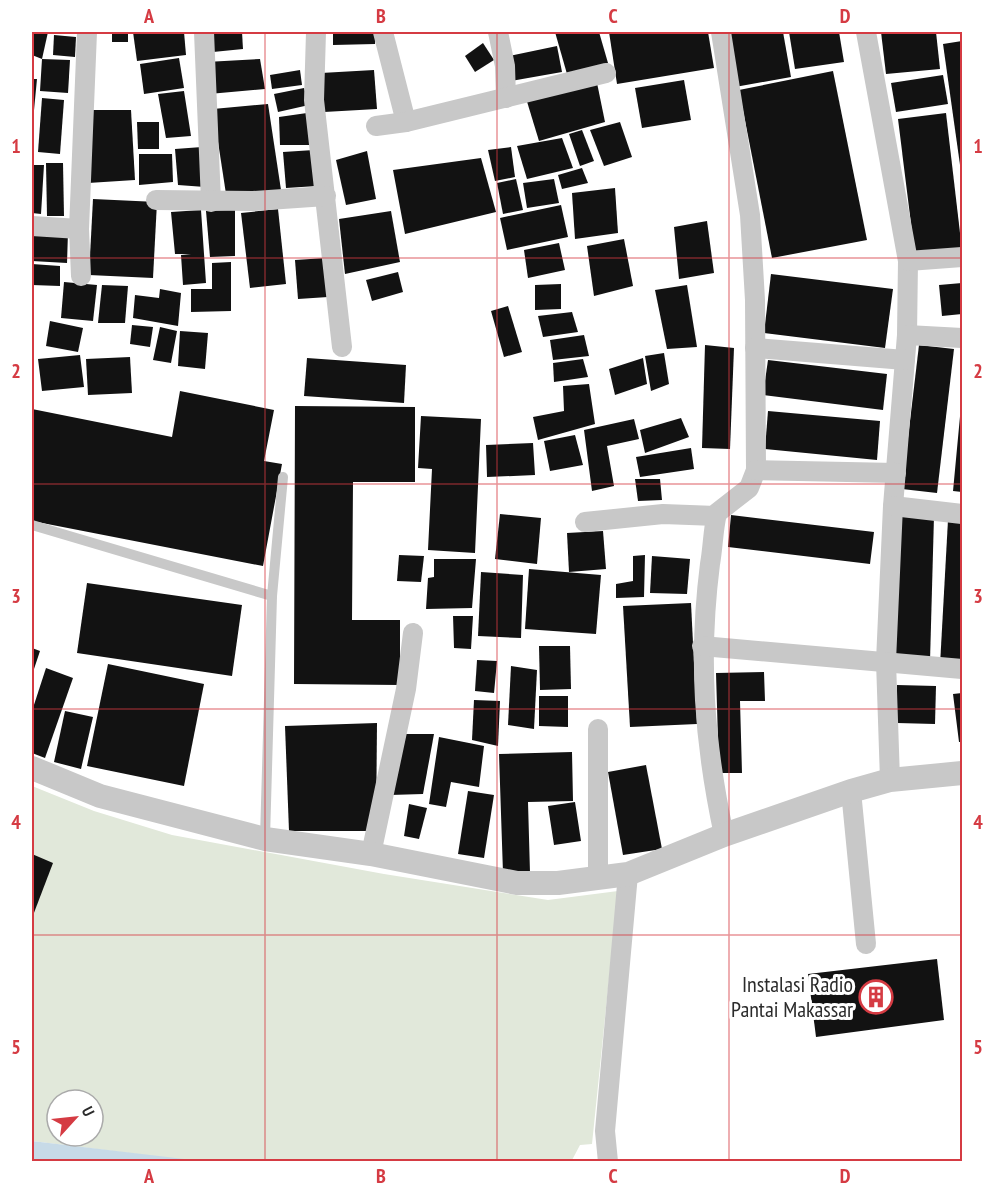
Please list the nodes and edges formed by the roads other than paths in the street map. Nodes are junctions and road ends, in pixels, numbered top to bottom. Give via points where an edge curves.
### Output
1 (87, 32) edge
2 (204, 32) edge
3 (316, 32) edge
4 (383, 32) edge
5 (498, 32) edge
6 (721, 32) edge
7 (866, 32) edge
8 (606, 73) dead end
9 (507, 98) junction
10 (406, 122) junction
11 (376, 126) dead end
12 (326, 196) junction
13 (156, 200) dead end
14 (211, 202) junction
15 (32, 226) edge
16 (79, 229) junction
17 (963, 257) edge
18 (908, 261) junction
19 (81, 276) dead end
20 (907, 335) junction
21 (963, 338) edge
22 (342, 347) dead end
23 (755, 348) junction
24 (905, 360) junction
25 (756, 470) junction
26 (896, 473) junction
27 (283, 477) dead end
28 (893, 507) junction
29 (963, 514) edge
30 (716, 516) junction
31 (585, 522) dead end
32 (32, 525) edge
33 (272, 596) junction
34 (413, 633) dead end
35 (702, 646) junction
36 (886, 661) junction
37 (963, 669) edge
38 (598, 729) dead end
39 (32, 768) edge
40 (963, 773) edge
41 (890, 780) junction
42 (850, 791) junction
43 (724, 835) junction
44 (265, 839) junction
45 (371, 854) junction
46 (628, 874) junction
47 (598, 878) junction
48 (866, 944) dead end
49 (608, 1161) edge

1 - 16 street
2 - 14 street
3 - 12 street via 314,100
4 - 10 street
5 - 9 street
6 - 23 street via 750,215
7 - 18 street
8 - 9 street
9 - 10 street
10 - 11 street
12 - 14 street
12 - 22 street
13 - 14 street
15 - 16 street
16 - 19 street
17 - 18 street
18 - 20 street
20 - 21 street
20 - 24 street
23 - 24 street
23 - 25 street
24 - 26 street
25 - 26 street
25 - 30 street via 749,488 723,506
26 - 28 street
27 - 33 lane
28 - 29 street
28 - 36 street
30 - 31 street via 663,514
30 - 35 street
32 - 33 lane
33 - 44 lane
34 - 45 street via 406,689
35 - 36 street
35 - 43 street via 709,759
36 - 37 street
36 - 41 street
38 - 47 street
39 - 44 street via 100,796
40 - 41 street
41 - 42 street
42 - 43 street
42 - 48 street
43 - 46 street
44 - 45 street
45 - 47 street via 516,883
46 - 47 street
46 - 49 street via 605,1131

